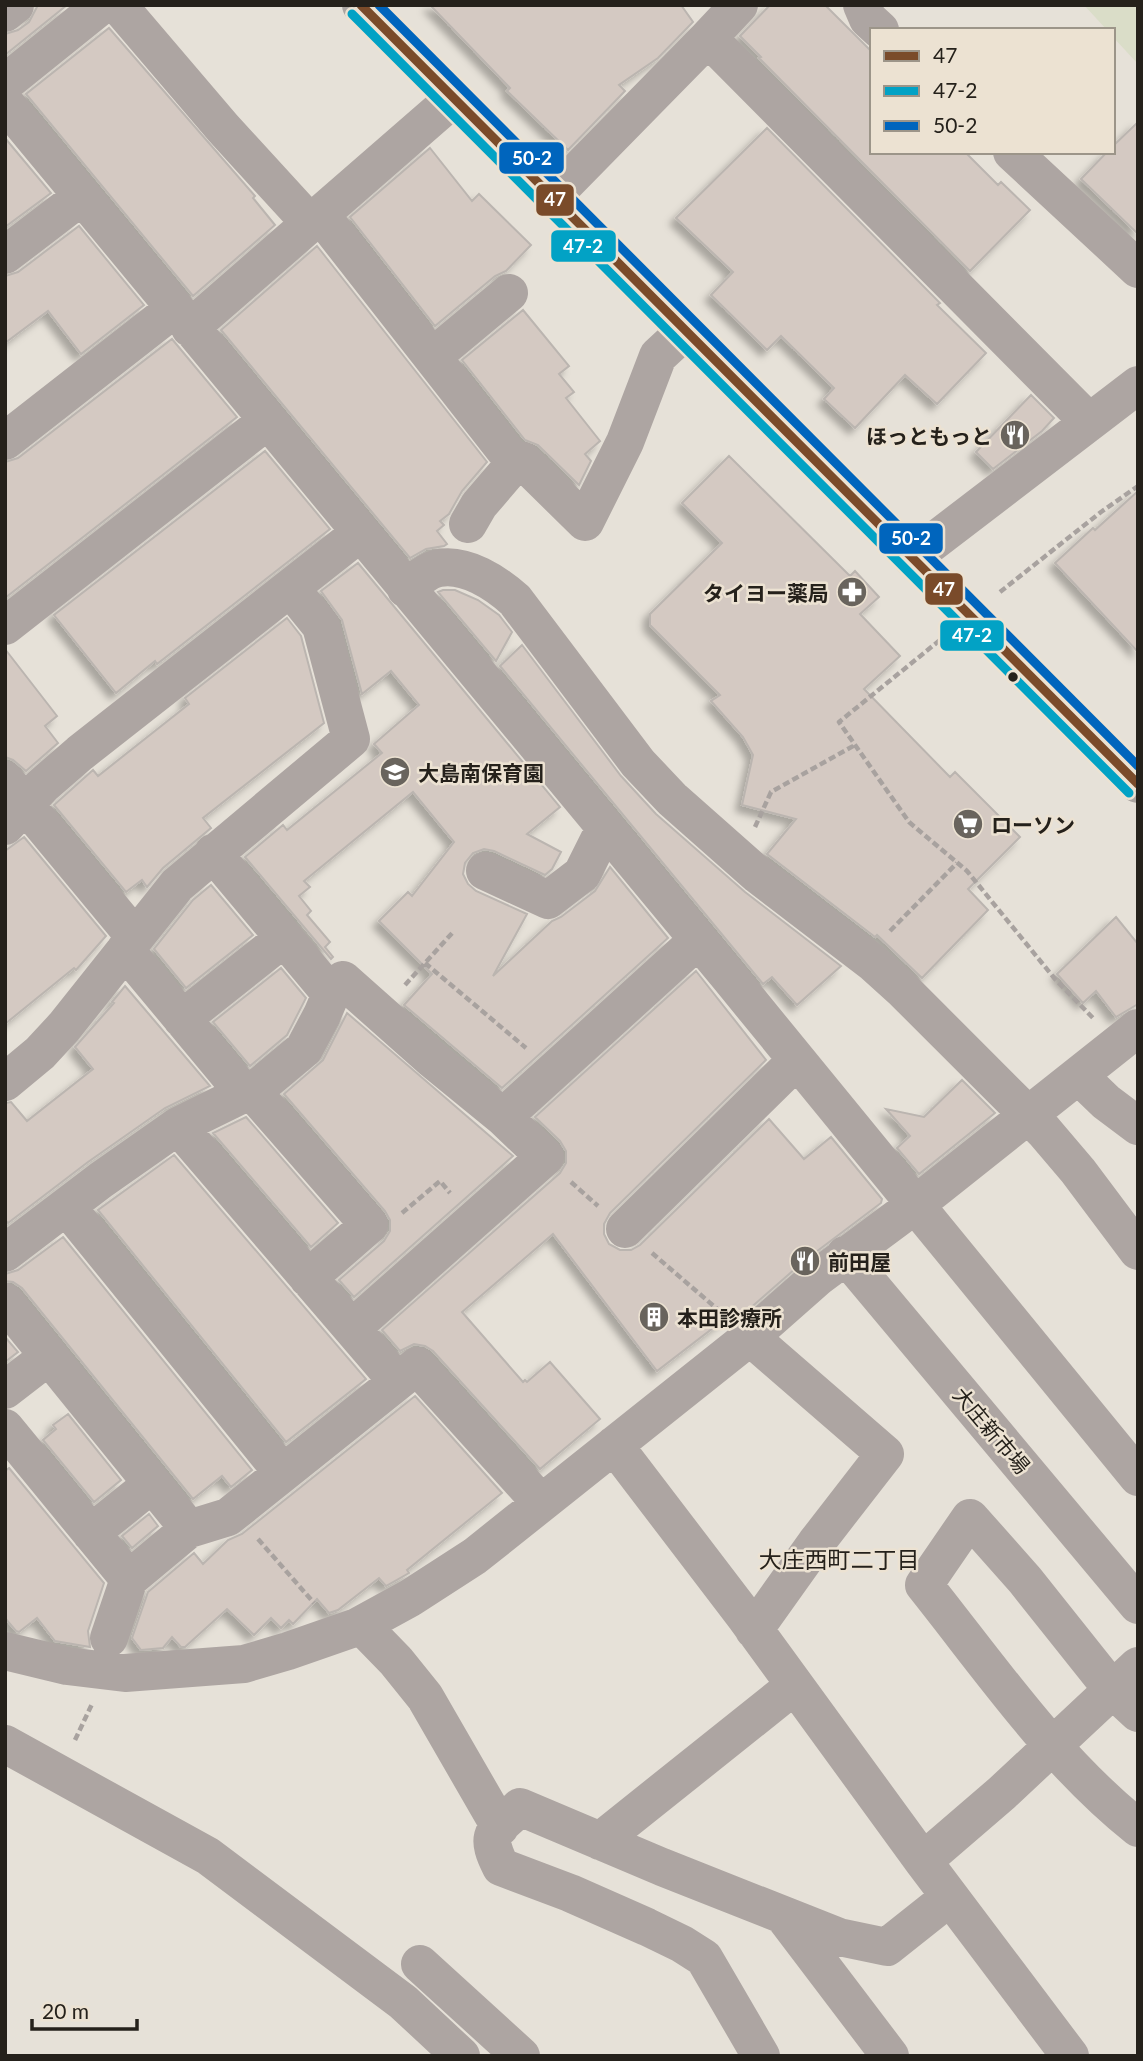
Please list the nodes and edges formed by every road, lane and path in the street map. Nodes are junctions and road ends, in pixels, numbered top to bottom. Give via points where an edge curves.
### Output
1 (15, 5) edge
2 (102, 5) edge
3 (118, 5) edge
4 (361, 5) edge
5 (739, 5) edge
6 (862, 5) edge
7 (5, 12) edge
8 (878, 28) edge
9 (708, 38) junction
10 (5, 83) edge
11 (453, 99) junction
12 (5, 103) edge
13 (1014, 154) edge
14 (81, 197) junction
15 (552, 197) junction
16 (315, 218) junction
17 (5, 256) edge
18 (1138, 269) edge
19 (509, 293) dead end
20 (182, 319) junction
21 (685, 331) junction
22 (432, 357) junction
23 (1138, 385) edge
24 (267, 421) junction
25 (1090, 422) junction
26 (5, 441) edge
27 (515, 463) junction
28 (1138, 486) edge
29 (468, 524) dead end
30 (360, 533) junction
31 (912, 558) junction
32 (290, 589) junction
33 (406, 589) junction
34 (1000, 592) dead end
35 (5, 626) edge
36 (940, 640) dead end
37 (855, 745) junction
38 (1138, 785) edge
39 (12, 803) edge
40 (605, 828) junction
41 (213, 853) junction
42 (740, 859) junction
43 (957, 863) junction
44 (485, 871) dead end
45 (454, 931) dead end
46 (284, 938) junction
47 (698, 940) junction
48 (130, 943) junction
49 (865, 956) junction
50 (425, 963) junction
51 (331, 994) junction
52 (380, 1014) junction
53 (182, 1019) junction
54 (1128, 1036) edge
55 (797, 1060) junction
56 (554, 1072) junction
57 (1079, 1076) junction
58 (5, 1082) edge
59 (247, 1091) junction
60 (1026, 1116) junction
61 (503, 1117) junction
62 (178, 1126) junction
63 (1138, 1126) edge
64 (915, 1205) junction
65 (1120, 1205) edge
66 (67, 1206) junction
67 (474, 1219) junction
68 (369, 1225) junction
69 (625, 1229) dead end
70 (1138, 1251) edge
71 (5, 1254) edge
72 (845, 1255) junction
73 (309, 1278) junction
74 (8, 1311) edge
75 (352, 1328) junction
76 (750, 1337) junction
77 (49, 1356) junction
78 (397, 1381) junction
79 (5, 1390) edge
80 (5, 1428) edge
81 (614, 1445) junction
82 (283, 1474) junction
83 (1138, 1477) edge
84 (152, 1483) junction
85 (541, 1503) junction
86 (234, 1512) junction
87 (189, 1530) junction
88 (91, 1533) junction
89 (129, 1579) junction
90 (1138, 1605) edge
91 (351, 1629) junction
92 (754, 1630) junction
93 (108, 1638) dead end
94 (5, 1651) edge
95 (794, 1686) junction
96 (1129, 1689) edge
97 (5, 1744) edge
98 (1051, 1746) junction
99 (500, 1827) junction
100 (1138, 1828) edge
101 (600, 1841) junction
102 (923, 1861) junction
103 (950, 1898) junction
104 (783, 1915) junction
105 (421, 1964) dead end
106 (461, 2056) edge
107 (521, 2056) edge
108 (761, 2056) edge
109 (890, 2056) edge
110 (1070, 2056) edge

1 - 7 street
2 - 10 street
3 - 16 street via 223,128
4 - 11 main road
5 - 9 street
6 - 8 street
9 - 15 street
9 - 25 street
11 - 15 main road
11 - 16 street
12 - 14 street
13 - 18 street
14 - 17 street
14 - 20 street
15 - 21 main road
16 - 20 street
16 - 22 street
19 - 22 street
20 - 24 street
20 - 26 street
21 - 27 street via 658,356 625,442 585,522 523,461
21 - 31 main road
22 - 27 street
23 - 25 street
24 - 30 street
24 - 35 street
25 - 31 street
27 - 29 street
28 - 34 path
30 - 32 street
30 - 33 street
31 - 38 main road
32 - 39 street via 42,786
32 - 41 street via 321,626 351,739
33 - 40 street
33 - 42 street via 437,568 456,568 500,587 515,600 638,763
36 - 37 path via 839,722
37 - 42 path via 771,792
37 - 43 path via 909,822
39 - 48 street
40 - 44 street via 582,874 548,900
40 - 47 street
41 - 46 street
41 - 48 street via 177,885
42 - 49 street
43 - 49 path
43 - 54 path via 1055,979
45 - 50 path
46 - 51 street
46 - 53 street
47 - 55 street
47 - 56 street
48 - 53 street
48 - 58 street via 64,1027
49 - 60 street
50 - 52 path
50 - 56 path
51 - 52 street via 343,980
51 - 59 street via 304,1049
52 - 61 street
53 - 59 street
54 - 57 street
55 - 64 street
55 - 69 street
56 - 61 street
57 - 60 street
57 - 63 street
59 - 62 street
59 - 68 street
60 - 64 street
60 - 65 street
61 - 67 street via 545,1157
62 - 66 street
62 - 73 street
64 - 72 street
64 - 83 street
65 - 70 street
66 - 71 street
66 - 82 street
67 - 68 path via 440,1181 386,1227
67 - 75 street
68 - 73 street
72 - 76 street
72 - 90 street, 大庄新市場
73 - 75 street
74 - 77 street
75 - 78 street
76 - 81 street
76 - 92 street via 885,1454
77 - 79 street
77 - 84 street
78 - 82 street
78 - 85 street via 417,1366
80 - 88 street
81 - 85 street
81 - 92 street
82 - 86 street
84 - 87 street
84 - 88 street
85 - 91 street via 475,1556
86 - 87 street
86 - 91 path
87 - 89 street
88 - 89 street
89 - 93 street
91 - 94 street via 244,1664 191,1670 125,1673 67,1666
91 - 99 street via 396,1661 425,1698
92 - 95 street
95 - 101 street
95 - 102 street
96 - 98 street
96 - 98 street via 970,1518 924,1585
97 - 106 street via 208,1856 402,2002
98 - 100 street
98 - 102 street
99 - 101 street via 520,1807
99 - 108 street via 494,1832 491,1848 501,1867 636,1922 705,1958
101 - 104 street
102 - 103 street
103 - 104 street via 887,1947 839,1937
103 - 110 street
104 - 109 street
105 - 107 street

